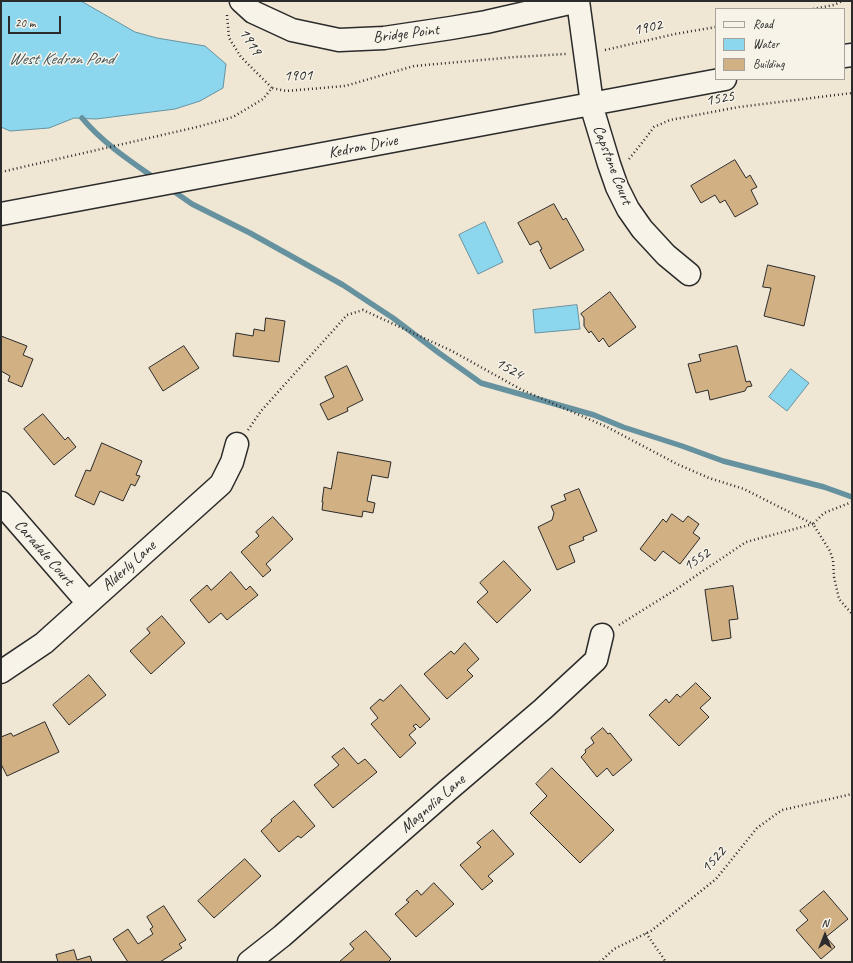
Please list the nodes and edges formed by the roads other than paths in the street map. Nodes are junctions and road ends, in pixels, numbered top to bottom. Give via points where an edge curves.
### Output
1 (578, 1) edge
2 (234, 5) edge
3 (720, 80) edge
4 (591, 104) junction
5 (1, 214) edge
6 (689, 274) dead end
7 (237, 444) road end
8 (1, 503) edge
9 (88, 603) junction
10 (602, 635) road end
11 (1, 672) edge
12 (249, 962) edge

1 - 2 street, Bridge Point via 451,28 384,38 339,40 292,30
1 - 4 street, Capstone Court
3 - 4 street, Kedron Drive
4 - 5 street, Kedron Drive
4 - 6 street, Capstone Court via 609,164 628,209 666,255
7 - 9 street, Alderly Lane via 232,462 221,484
8 - 9 street, Caradale Court
9 - 11 street, Alderly Lane via 44,643
10 - 12 street, Magnolia Lane via 596,660 543,709

